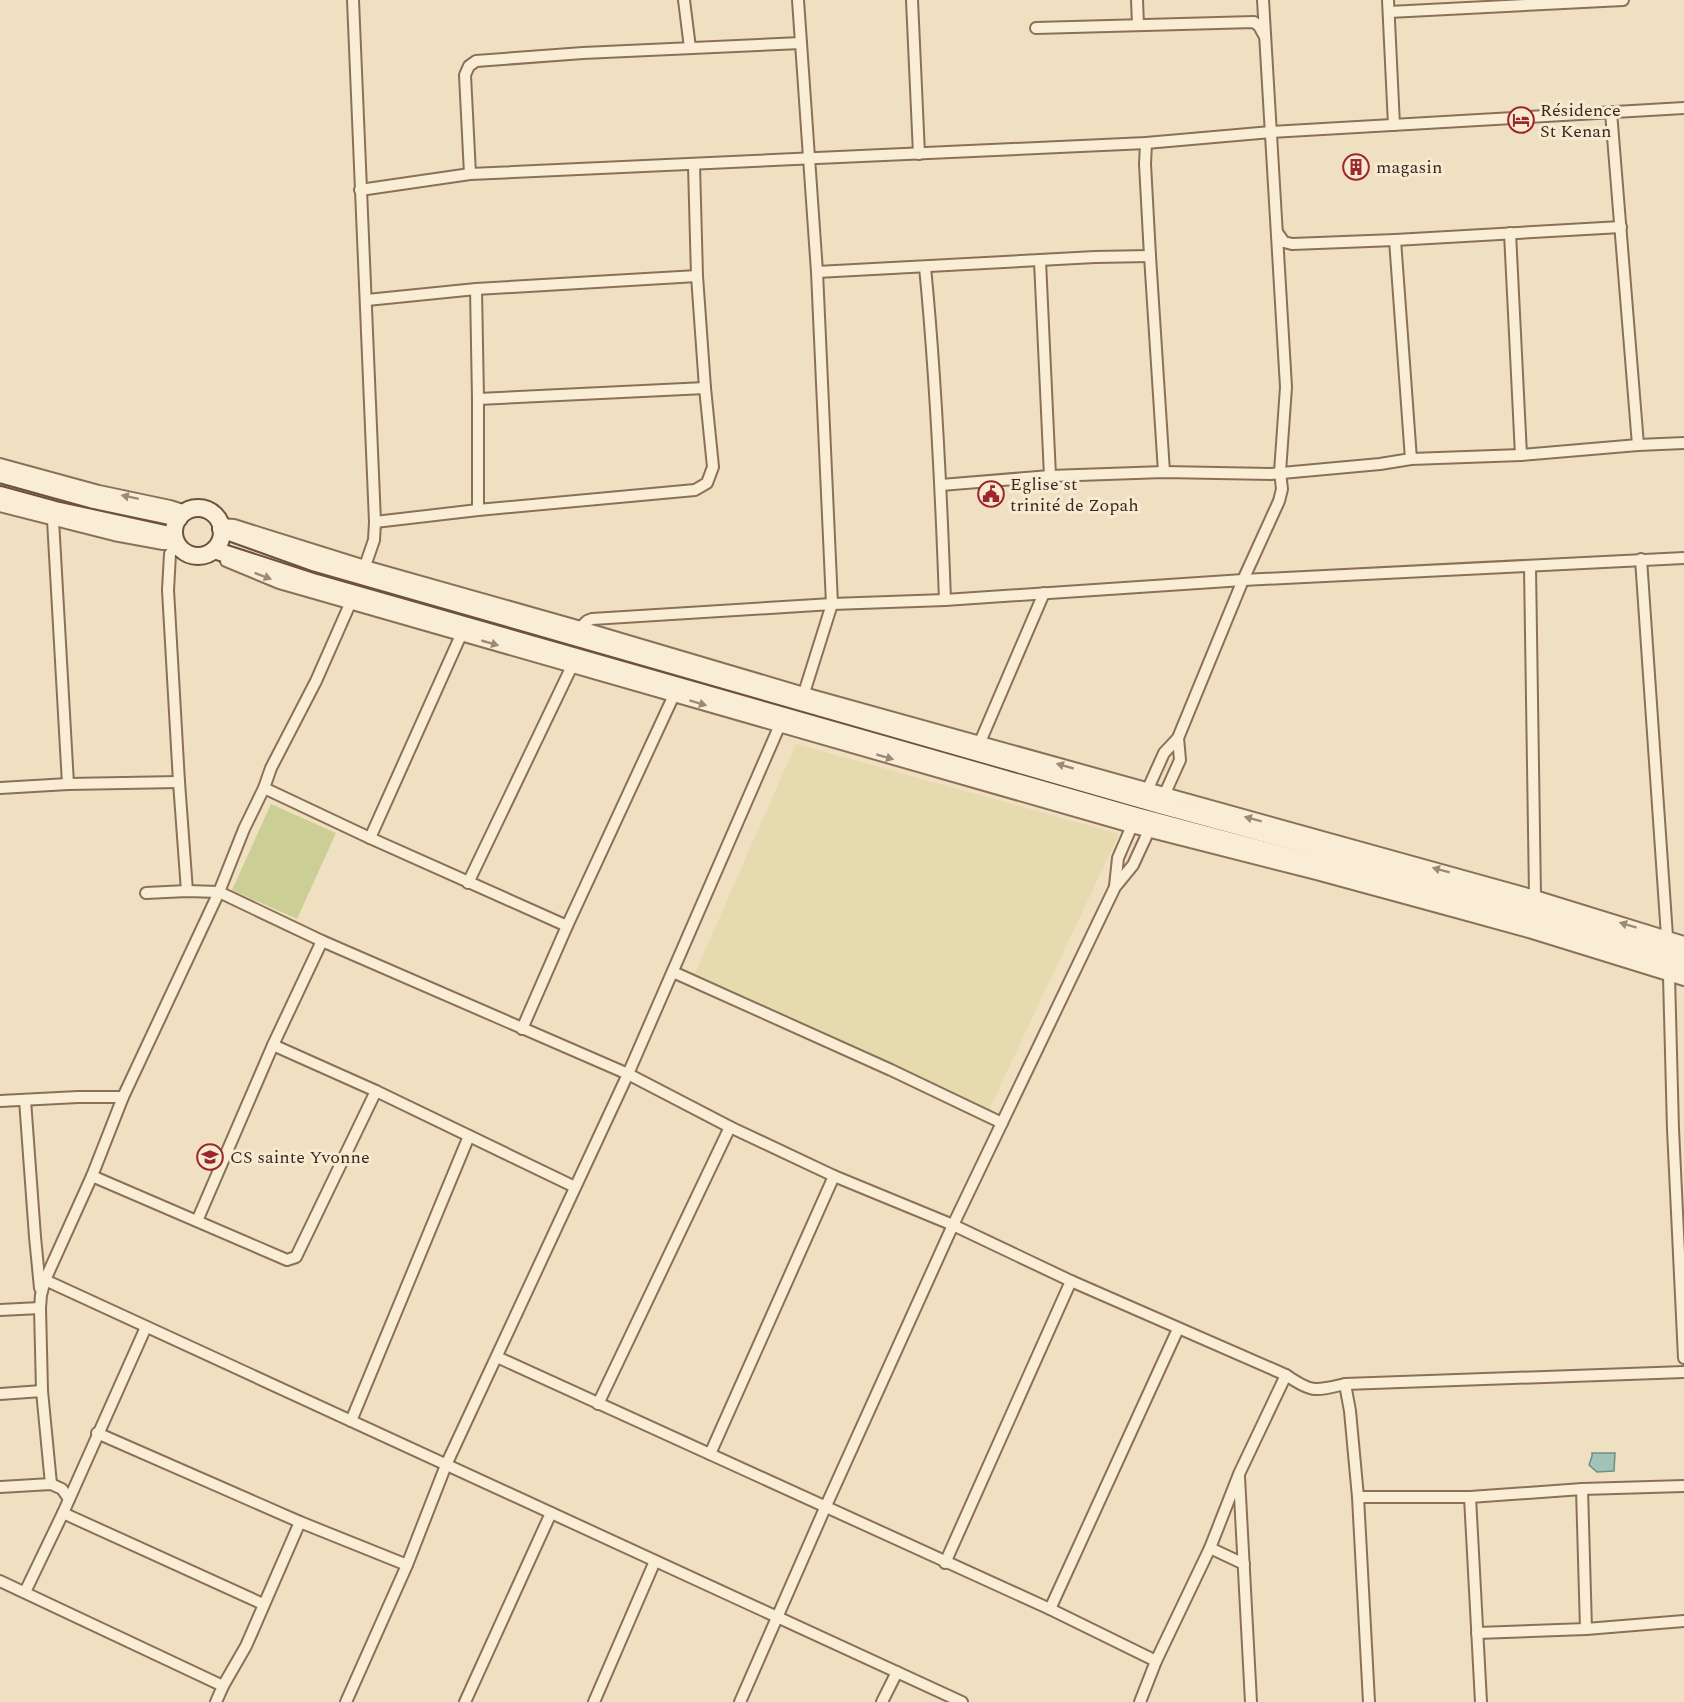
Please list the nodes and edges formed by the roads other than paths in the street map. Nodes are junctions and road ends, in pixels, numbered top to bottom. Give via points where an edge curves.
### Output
1 (353, 0) edge
2 (684, 0) edge
3 (798, 0) edge
4 (912, 0) edge
5 (1137, 0) edge
6 (1263, 0) edge
7 (1612, 0) edge
8 (1623, 0) edge
9 (1388, 6) edge
10 (1138, 25) junction
11 (1036, 28) dead end
12 (1266, 38) junction
13 (801, 43) junction
14 (690, 48) junction
15 (1684, 108) edge
16 (1611, 112) junction
17 (1394, 124) junction
18 (1271, 132) junction
19 (1146, 143) junction
20 (919, 154) junction
21 (808, 158) junction
22 (694, 165) junction
23 (470, 174) junction
24 (360, 190) junction
25 (1621, 227) junction
26 (1277, 232) junction
27 (1510, 233) junction
28 (1395, 240) junction
29 (1150, 256) junction
30 (1040, 261) junction
31 (926, 267) junction
32 (817, 272) junction
33 (697, 276) junction
34 (476, 290) junction
35 (367, 300) junction
36 (705, 388) junction
37 (478, 399) junction
38 (1684, 443) edge
39 (1638, 445) junction
40 (1521, 455) junction
41 (1411, 459) junction
42 (0, 464) edge
43 (1164, 472) junction
44 (1280, 472) junction
45 (0, 474) edge
46 (1050, 477) junction
47 (941, 485) junction
48 (0, 495) edge
49 (0, 506) edge
50 (478, 510) junction
51 (182, 515) junction
52 (53, 520) junction
53 (375, 522) junction
54 (221, 527) junction
55 (175, 540) junction
56 (212, 552) junction
57 (1684, 558) edge
58 (1641, 560) junction
59 (365, 566) junction
60 (1530, 567) junction
61 (1244, 580) junction
62 (1044, 593) junction
63 (945, 600) junction
64 (350, 604) junction
65 (832, 604) junction
66 (581, 627) junction
67 (460, 635) junction
68 (572, 666) junction
69 (804, 693) junction
70 (674, 695) junction
71 (779, 727) junction
72 (1178, 738) junction
73 (980, 742) junction
74 (179, 782) junction
75 (68, 784) junction
76 (0, 788) edge
77 (264, 788) junction
78 (1146, 794) junction
79 (1162, 799) junction
80 (1134, 821) junction
81 (1151, 826) junction
82 (370, 838) junction
83 (468, 883) junction
84 (1115, 887) junction
85 (187, 891) junction
86 (146, 892) dead end
87 (219, 892) junction
88 (1535, 896) junction
89 (567, 926) junction
90 (1667, 936) junction
91 (322, 941) junction
92 (1684, 942) edge
93 (1684, 955) edge
94 (673, 972) junction
95 (1676, 973) edge
96 (1684, 980) edge
97 (522, 1029) junction
98 (273, 1045) junction
99 (628, 1074) junction
100 (376, 1091) junction
101 (123, 1097) junction
102 (25, 1100) junction
103 (0, 1101) edge
104 (1002, 1123) junction
105 (730, 1127) junction
106 (1679, 1129) edge
107 (469, 1136) junction
108 (92, 1176) junction
109 (834, 1176) junction
110 (575, 1187) junction
111 (197, 1221) junction
112 (953, 1225) junction
113 (45, 1280) junction
114 (1071, 1281) junction
115 (41, 1295) junction
116 (40, 1308) junction
117 (0, 1310) edge
118 (146, 1327) junction
119 (1178, 1329) junction
120 (497, 1357) junction
121 (1684, 1358) edge
122 (1684, 1372) edge
123 (1286, 1375) junction
124 (1345, 1384) junction
125 (42, 1391) junction
126 (0, 1394) edge
127 (598, 1404) junction
128 (351, 1421) junction
129 (97, 1433) junction
130 (710, 1454) junction
131 (446, 1465) junction
132 (1239, 1474) junction
133 (51, 1484) junction
134 (1684, 1486) edge
135 (0, 1487) edge
136 (1582, 1489) junction
137 (1358, 1497) junction
138 (1470, 1497) junction
139 (69, 1499) junction
140 (825, 1508) junction
141 (63, 1513) junction
142 (551, 1513) junction
143 (300, 1522) junction
144 (1210, 1548) junction
145 (655, 1561) junction
146 (945, 1563) junction
147 (1244, 1564) junction
148 (407, 1565) junction
149 (0, 1581) edge
150 (26, 1592) junction
151 (263, 1604) junction
152 (1050, 1610) junction
153 (778, 1618) junction
154 (1684, 1621) edge
155 (1586, 1629) junction
156 (1477, 1633) junction
157 (1156, 1661) junction
158 (897, 1672) junction
159 (223, 1686) junction
160 (216, 1702) edge
161 (346, 1702) edge
162 (465, 1702) edge
163 (594, 1702) edge
164 (740, 1702) edge
165 (882, 1702) edge
166 (962, 1702) edge
167 (1140, 1702) edge
168 (1251, 1702) edge
169 (1369, 1702) edge
170 (1481, 1702) edge

1 - 24 street
2 - 14 street
3 - 13 street
4 - 20 street
5 - 10 street
6 - 12 street
7 - 8 street
7 - 9 street
9 - 17 street
10 - 11 street
10 - 12 street via 1254,22
12 - 18 street
13 - 14 street
13 - 21 street
14 - 23 street via 583,53 476,62 469,66 465,75
15 - 16 street
16 - 17 street
16 - 25 street
17 - 18 street
18 - 19 street
18 - 26 street
19 - 20 street
19 - 29 street
20 - 21 street
21 - 22 street
21 - 32 street
22 - 23 street
22 - 33 street
23 - 24 street
24 - 35 street
25 - 27 street
25 - 39 street
26 - 28 street via 1284,242 1292,244
26 - 44 street via 1286,387
27 - 28 street
27 - 40 street
28 - 41 street
29 - 30 street
29 - 43 street
30 - 31 street
30 - 46 street
31 - 32 street
31 - 47 street
32 - 65 street
33 - 34 street
33 - 36 street
34 - 35 street
34 - 37 street
35 - 53 street
36 - 37 street
36 - 50 street via 713,467 707,483 695,490
37 - 50 street
38 - 39 street
39 - 40 street
40 - 41 street
41 - 44 street
51 -> 42 street via 170,506
43 - 44 street
43 - 46 street
44 - 61 street via 1279,501
45 - 51 main road via 94,500
46 - 47 street
47 - 63 street
48 - 55 main road
49 - 52 street
50 - 53 street
51 - 54 main road via 196,509 206,510
51 - 55 main road via 174,527
52 - 55 street via 164,544
52 - 75 street
53 - 59 street via 374,540
54 - 56 main road via 221,538
54 - 59 street via 234,525
54 - 78 main road via 313,562
55 - 56 main road via 188,555
55 - 74 street via 170,554 168,590
56 -> 64 street via 279,583
56 - 80 main road
57 - 58 street
58 - 60 street
58 - 90 street
59 - 66 street
60 - 61 street
60 - 88 street
61 - 62 street
61 - 72 street
62 - 63 street
62 - 73 street
63 - 65 street
64 - 67 street
64 - 77 street
65 - 66 street via 592,619
65 - 69 street
66 - 69 street
67 -> 68 street
67 - 82 street
68 - 70 street
68 - 83 street
69 - 73 street
70 -> 71 street
70 - 89 street
71 -> 80 street
71 - 94 street
72 - 78 street via 1164,753
72 - 79 street via 1180,760
78 -> 73 street
74 - 75 street
74 - 85 street
75 - 76 street
77 - 82 street
77 - 87 street
78 - 79 main road
78 - 80 street
79 - 81 street
88 -> 79 street
79 - 93 main road
80 - 81 main road
80 - 84 street via 1118,858
81 - 84 street via 1133,865
81 - 95 main road via 1440,897 1547,928
82 - 83 street
83 - 89 street
84 - 104 street
85 - 86 street
85 - 87 street
87 - 91 street
87 - 101 street
90 -> 88 street
89 - 97 street
90 - 92 street
91 - 97 street
91 - 98 street
94 - 99 street
94 - 104 street
95 - 96 street
95 - 106 street
97 - 99 street
98 - 100 street
98 - 111 street
99 - 105 street
99 - 110 street
100 - 107 street
100 - 111 street via 296,1257 287,1260
101 - 102 street
101 - 108 street
102 - 103 street
102 - 115 street
104 - 112 street
105 - 109 street
105 - 127 street
106 - 121 street
107 - 110 street
107 - 128 street
108 - 111 street
108 - 113 street
109 - 112 street
109 - 130 street
110 - 120 street
112 - 114 street
112 - 140 street
113 - 115 street
113 - 118 street
114 - 119 street
114 - 146 street
115 - 116 street
116 - 117 street
116 - 125 street
118 - 128 street
118 - 129 street
119 - 123 street
119 - 152 street
120 - 127 street
120 - 131 street
122 - 124 street
123 - 124 street via 1304,1388 1316,1390
123 - 132 street
124 - 137 street
125 - 126 street
125 - 133 street
127 - 130 street
128 - 131 street
129 - 139 street
129 - 143 street
130 - 140 street
131 - 142 street
131 - 148 street
132 - 144 street
132 - 147 street
133 - 135 street
133 - 139 street
134 - 136 street
136 - 138 street
136 - 155 street
137 - 138 street
137 - 169 street
138 - 156 street
139 - 141 street
140 - 146 street
140 - 153 street
141 - 150 street
141 - 151 street
142 - 145 street
142 - 162 street
143 - 148 street
143 - 151 street
144 - 147 street
144 - 157 street
145 - 153 street
145 - 163 street
146 - 152 street
147 - 168 street
148 - 161 street
149 - 150 street
150 - 159 street
151 - 159 street via 246,1646
152 - 157 street
153 - 158 street
153 - 164 street
154 - 155 street
155 - 156 street
156 - 170 street
157 - 167 street
158 - 165 street
158 - 166 street
159 - 160 street

